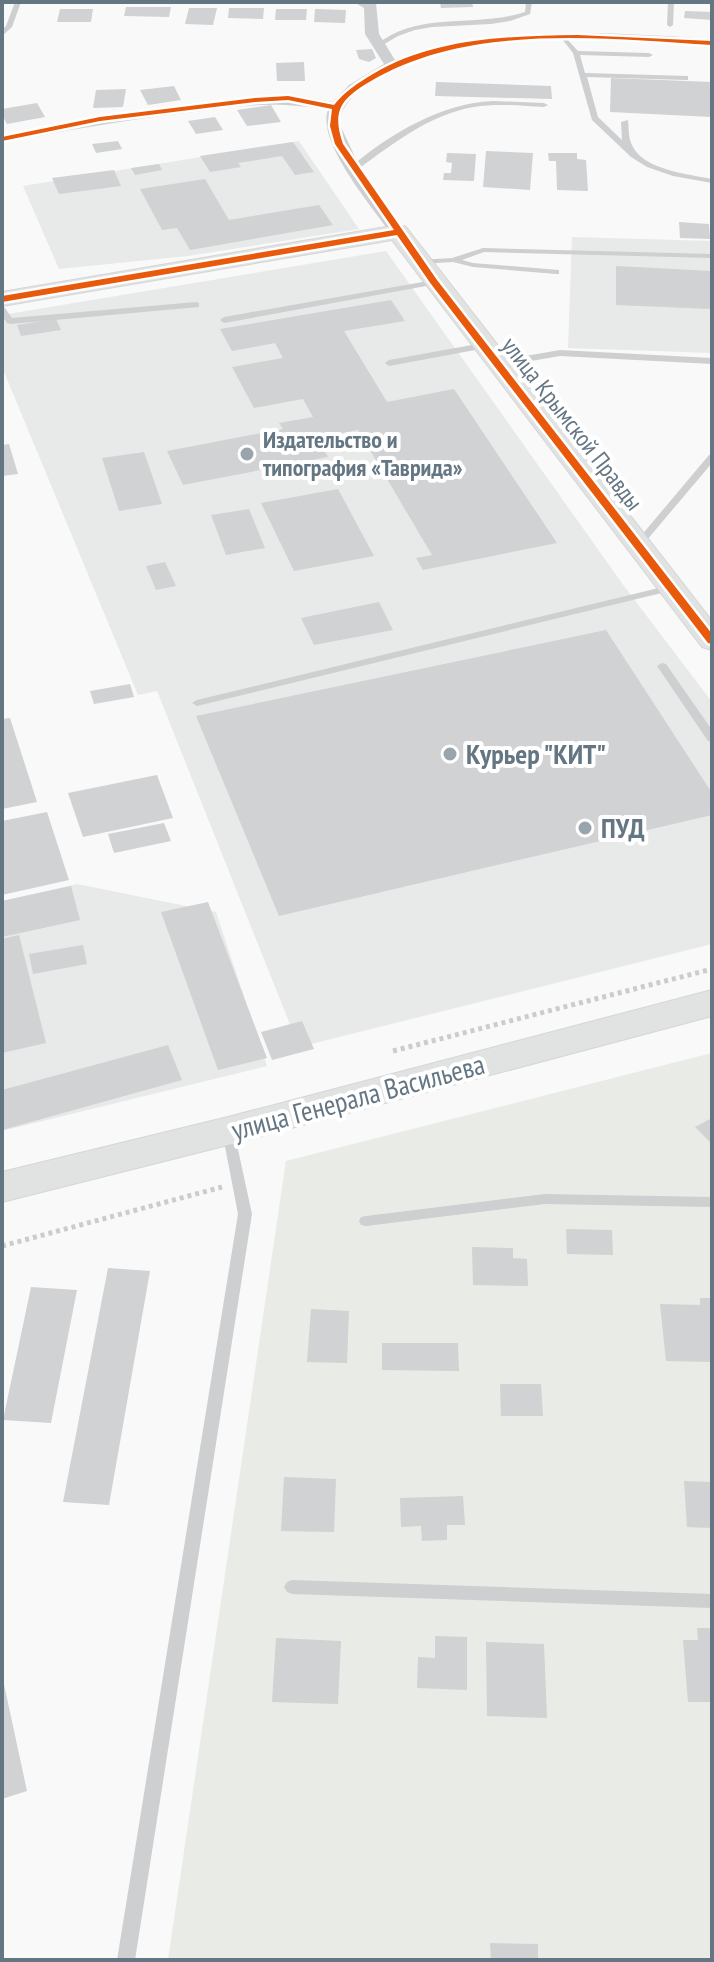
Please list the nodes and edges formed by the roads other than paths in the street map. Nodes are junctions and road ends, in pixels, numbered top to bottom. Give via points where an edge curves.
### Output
1 (18, 2) edge
2 (361, 2) edge
3 (529, 2) edge
4 (671, 2) edge
5 (670, 25) dead end
6 (2, 34) edge
7 (565, 39) junction
8 (712, 43) edge
9 (379, 45) junction
10 (576, 53) junction
11 (649, 55) dead end
12 (392, 66) junction
13 (584, 75) junction
14 (685, 78) dead end
15 (544, 105) dead end
16 (335, 107) junction
17 (625, 122) dead end
18 (2, 139) edge
19 (634, 155) junction
20 (355, 167) junction
21 (712, 181) edge
22 (398, 232) junction
23 (712, 256) edge
24 (453, 260) junction
25 (426, 272) junction
26 (556, 272) dead end
27 (2, 299) edge
28 (196, 305) dead end
29 (2, 310) edge
30 (224, 320) dead end
31 (490, 355) junction
32 (712, 361) edge
33 (389, 363) dead end
34 (712, 457) edge
35 (700, 472) junction
36 (712, 475) edge
37 (638, 545) junction
38 (671, 588) junction
39 (712, 641) edge
40 (662, 666) dead end
41 (197, 703) dead end
42 (712, 738) edge
43 (712, 1003) edge
44 (228, 1131) junction
45 (2, 1187) edge
46 (712, 1202) edge
47 (366, 1221) dead end
48 (292, 1587) dead end
49 (712, 1601) edge
50 (126, 1960) edge

1 - 6 lane
2 - 9 street via 371,6 372,34
3 - 9 lane via 528,13 519,17 395,31
4 - 5 lane
7 - 8 street
7 - 10 lane
7 - 12 street via 444,48
9 - 12 street
10 - 11 lane
10 - 13 lane
12 - 16 street via 367,79
13 - 14 lane
13 - 19 lane via 595,118
15 - 20 lane via 485,103 452,110
16 - 18 street via 288,98 255,100 100,119
16 - 20 street, улица Крымской Правды via 331,124
17 - 19 lane via 626,143
19 - 21 lane via 650,165
20 - 22 street, улица Крымской Правды
22 - 25 street, улица Крымской Правды
22 - 27 street
23 - 24 lane via 483,250
24 - 25 lane
24 - 26 lane
25 - 30 lane
25 - 31 street, улица Крымской Правды
28 - 29 lane via 10,321
31 - 32 lane
31 - 33 lane
31 - 37 street, улица Крымской Правды
34 - 35 lane
35 - 36 lane
35 - 37 lane
37 - 38 street, улица Крымской Правды
38 - 39 street, улица Крымской Правды
38 - 41 lane
40 - 42 lane
43 - 44 street, улица Генерала Васильева
44 - 45 street, улица Генерала Васильева
44 - 50 lane via 245,1214
46 - 47 lane via 545,1199
48 - 49 lane

